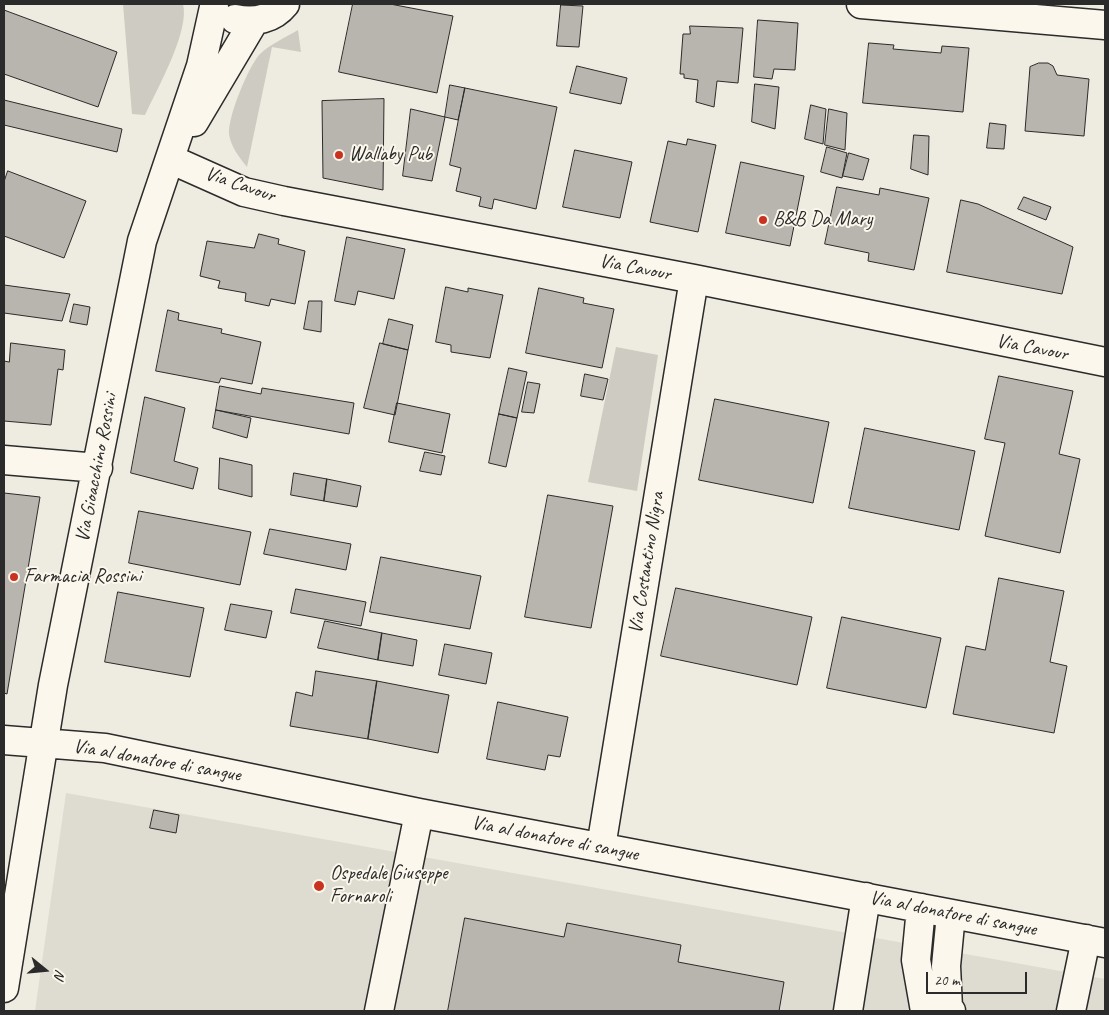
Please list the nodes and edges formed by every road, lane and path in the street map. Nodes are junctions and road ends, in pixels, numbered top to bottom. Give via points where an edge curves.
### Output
1 (285, 4) edge
2 (861, 4) edge
3 (213, 6) edge
4 (254, 21) junction
5 (1105, 25) edge
6 (170, 159) junction
7 (694, 279) junction
8 (1105, 362) edge
9 (4, 460) edge
10 (98, 468) junction
11 (4, 740) edge
12 (45, 743) junction
13 (419, 813) junction
14 (600, 847) junction
15 (866, 898) junction
16 (920, 908) junction
17 (951, 914) junction
18 (1096, 941) edge
19 (4, 988) edge
20 (379, 1011) edge
21 (848, 1011) edge
22 (925, 1011) edge
23 (951, 1011) edge
24 (1070, 1011) edge

1 - 4 street via 270,16
2 - 5 street
3 - 4 street via 236,20
3 - 6 street, Via Gioacchino Rossini via 201,66
4 - 6 street, Via Gioacchino Rossini
6 - 7 street, Via Cavour via 244,192
6 - 10 street, Via Gioacchino Rossini via 142,241
7 - 8 street, Via Cavour
7 - 14 street, Via Costantino Nigra
9 - 10 street
10 - 12 street, Via Gioacchino Rossini via 53,685
11 - 12 street, Via al donatore di sangue
12 - 13 street, Via al donatore di sangue via 105,748
12 - 19 street, Via Gioacchino Rossini
13 - 14 street, Via al donatore di sangue
13 - 20 street
14 - 15 street, Via al donatore di sangue
15 - 16 street, Via al donatore di sangue
15 - 21 street
16 - 17 street, Via al donatore di sangue
16 - 22 street via 916,960
17 - 18 street, Via al donatore di sangue
17 - 23 street via 946,966 948,1008
18 - 24 street

